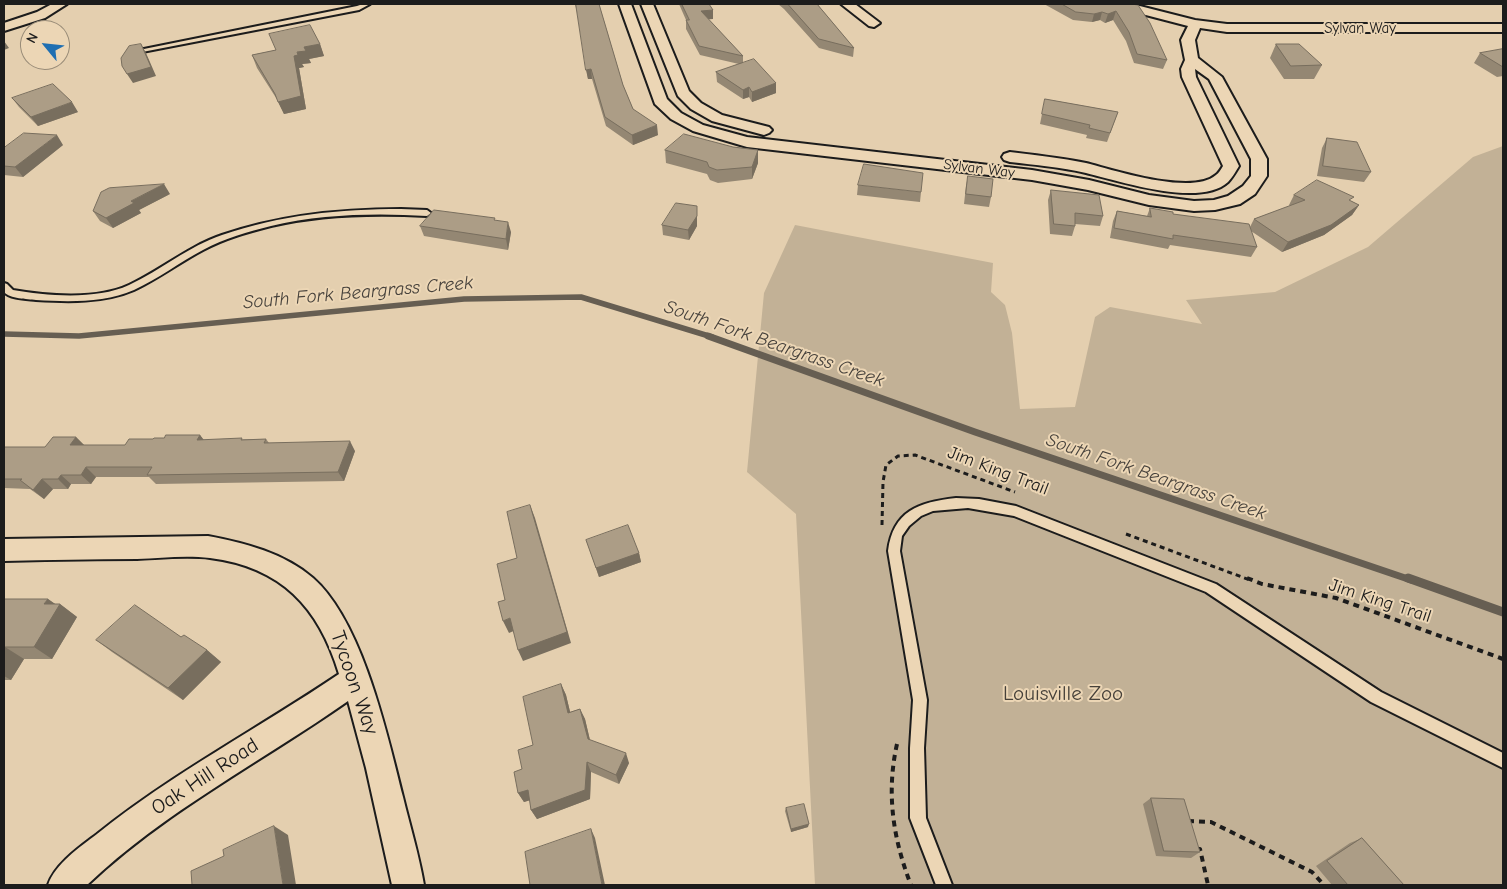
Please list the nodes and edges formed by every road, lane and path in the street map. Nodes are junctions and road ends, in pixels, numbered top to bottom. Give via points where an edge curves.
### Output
1 (61, 4) edge
2 (367, 4) edge
3 (626, 4) edge
4 (648, 4) edge
5 (848, 4) edge
6 (1119, 4) edge
7 (874, 23) dead end
8 (1195, 24) junction
9 (4, 27) edge
10 (1503, 28) edge
11 (132, 52) edge
12 (1192, 60) junction
13 (1136, 188) junction
14 (426, 213) dead end
15 (4, 286) edge
16 (1021, 494) dead end
17 (882, 526) dead end
18 (1124, 533) dead end
19 (4, 550) edge
20 (1503, 659) edge
21 (355, 679) junction
22 (898, 740) dead end
23 (1503, 761) edge
24 (1185, 830) edge
25 (1190, 848) edge
26 (64, 885) edge
27 (408, 885) edge
28 (911, 885) edge
29 (944, 885) edge
30 (1208, 885) edge
31 (1324, 885) edge

1 - 9 street via 41,15
2 - 11 lane
3 - 13 street, Sylvan Way via 660,101 676,116 715,134 747,142
4 - 13 street, Sylvan Way via 683,92 696,106 717,118 772,131 1051,162
5 - 7 street
6 - 8 street
8 - 10 street, Sylvan Way via 1272,29
8 - 12 street, Sylvan Way via 1188,40
12 - 13 street, Sylvan Way via 1188,69 1190,77 1231,166 1216,182 1191,188
12 - 13 street, Sylvan Way via 1215,77 1259,159 1259,178 1245,194 1220,204 1200,206 1182,205
14 - 15 lane via 339,212 265,224 222,238 129,288 99,295 35,298 10,293
16 - 17 path, Jim King Trail via 915,455 898,456 886,465
18 - 20 path, Jim King Trail via 1262,584 1344,601
19 - 21 street, Tycoon Way via 208,548 262,560 285,572 320,602 345,644
21 - 26 street, Oak Hill Road via 144,816
21 - 27 street, Tycoon Way via 371,725
22 - 28 path via 893,756 891,808 902,864
23 - 29 lane via 1376,697 1211,588 1016,511 988,504 937,504 910,516 898,532 894,551 920,700 918,818
24 - 31 path via 1183,821 1211,822 1312,872
25 - 30 path via 1200,849

